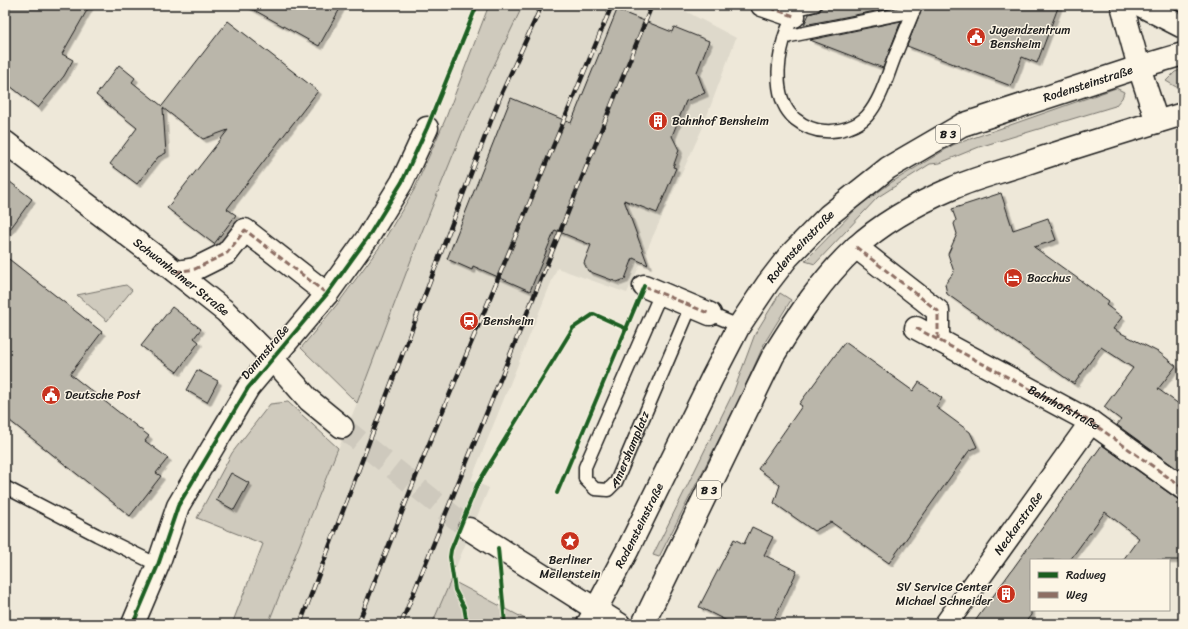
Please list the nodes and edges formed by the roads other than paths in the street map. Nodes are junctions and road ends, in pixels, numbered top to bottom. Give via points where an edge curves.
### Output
1 (762, 5) edge
2 (815, 5) edge
3 (1122, 5) edge
4 (1140, 5) edge
5 (915, 8) edge
6 (796, 10) edge
7 (1183, 27) edge
8 (785, 37) junction
9 (1183, 54) edge
10 (1139, 66) junction
11 (1183, 114) edge
12 (1157, 122) junction
13 (427, 128) dead end
14 (5, 142) edge
15 (856, 247) junction
16 (176, 272) junction
17 (653, 290) joint
18 (327, 294) junction
19 (691, 306) junction
20 (710, 314) joint
21 (739, 326) junction
22 (916, 328) dead end
23 (938, 340) junction
24 (272, 358) junction
25 (1091, 422) junction
26 (342, 427) tunnel mouth
27 (5, 488) edge
28 (1183, 488) edge
29 (469, 529) tunnel mouth
30 (158, 565) junction
31 (592, 617) edge
32 (134, 624) edge
33 (619, 624) edge
34 (643, 624) edge
35 (946, 624) edge

1 - 6 main road
2 - 6 lane
3 - 10 main road
4 - 7 main road
5 - 8 lane
5 - 8 lane via 874,107 866,117 844,129 819,131 808,128 790,115 783,103 779,87 778,68
6 - 8 lane
9 - 10 main road, Rodensteinstraße / B 3
10 - 12 main road
10 - 21 main road, Rodensteinstraße / B 3 via 962,125 888,168 829,215 788,257
11 - 12 main road, B 3
12 - 15 main road, B 3 via 954,188 901,214
13 - 18 main road, Dammstraße via 402,182 368,237
14 - 16 main road, Schwanheimer Straße
15 - 23 main road via 938,311
15 - 34 main road, B 3 via 828,275 773,356
16 - 18 main road via 195,269 227,253 245,230
16 - 24 main road, Schwanheimer Straße via 225,310
17 - 19 main road, Amershamplatz
17 - 19 lane, Amershamplatz via 585,467 585,479 595,489 608,490 616,482
18 - 24 main road, Dammstraße
19 - 20 main road, Amershamplatz
20 - 21 lane, Amershamplatz
21 - 31 main road, Rodensteinstraße / B 3
22 - 23 main road, Bahnhofstraße
23 - 25 main road, Bahnhofstraße
24 - 26 main road, Schwanheimer Straße via 309,400
24 - 30 main road, Dammstraße via 248,388 178,506
25 - 28 main road, Bahnhofstraße
25 - 35 main road, Neckarstraße
27 - 30 lane
29 - 31 main road
30 - 32 main road, Dammstraße
31 - 33 main road

